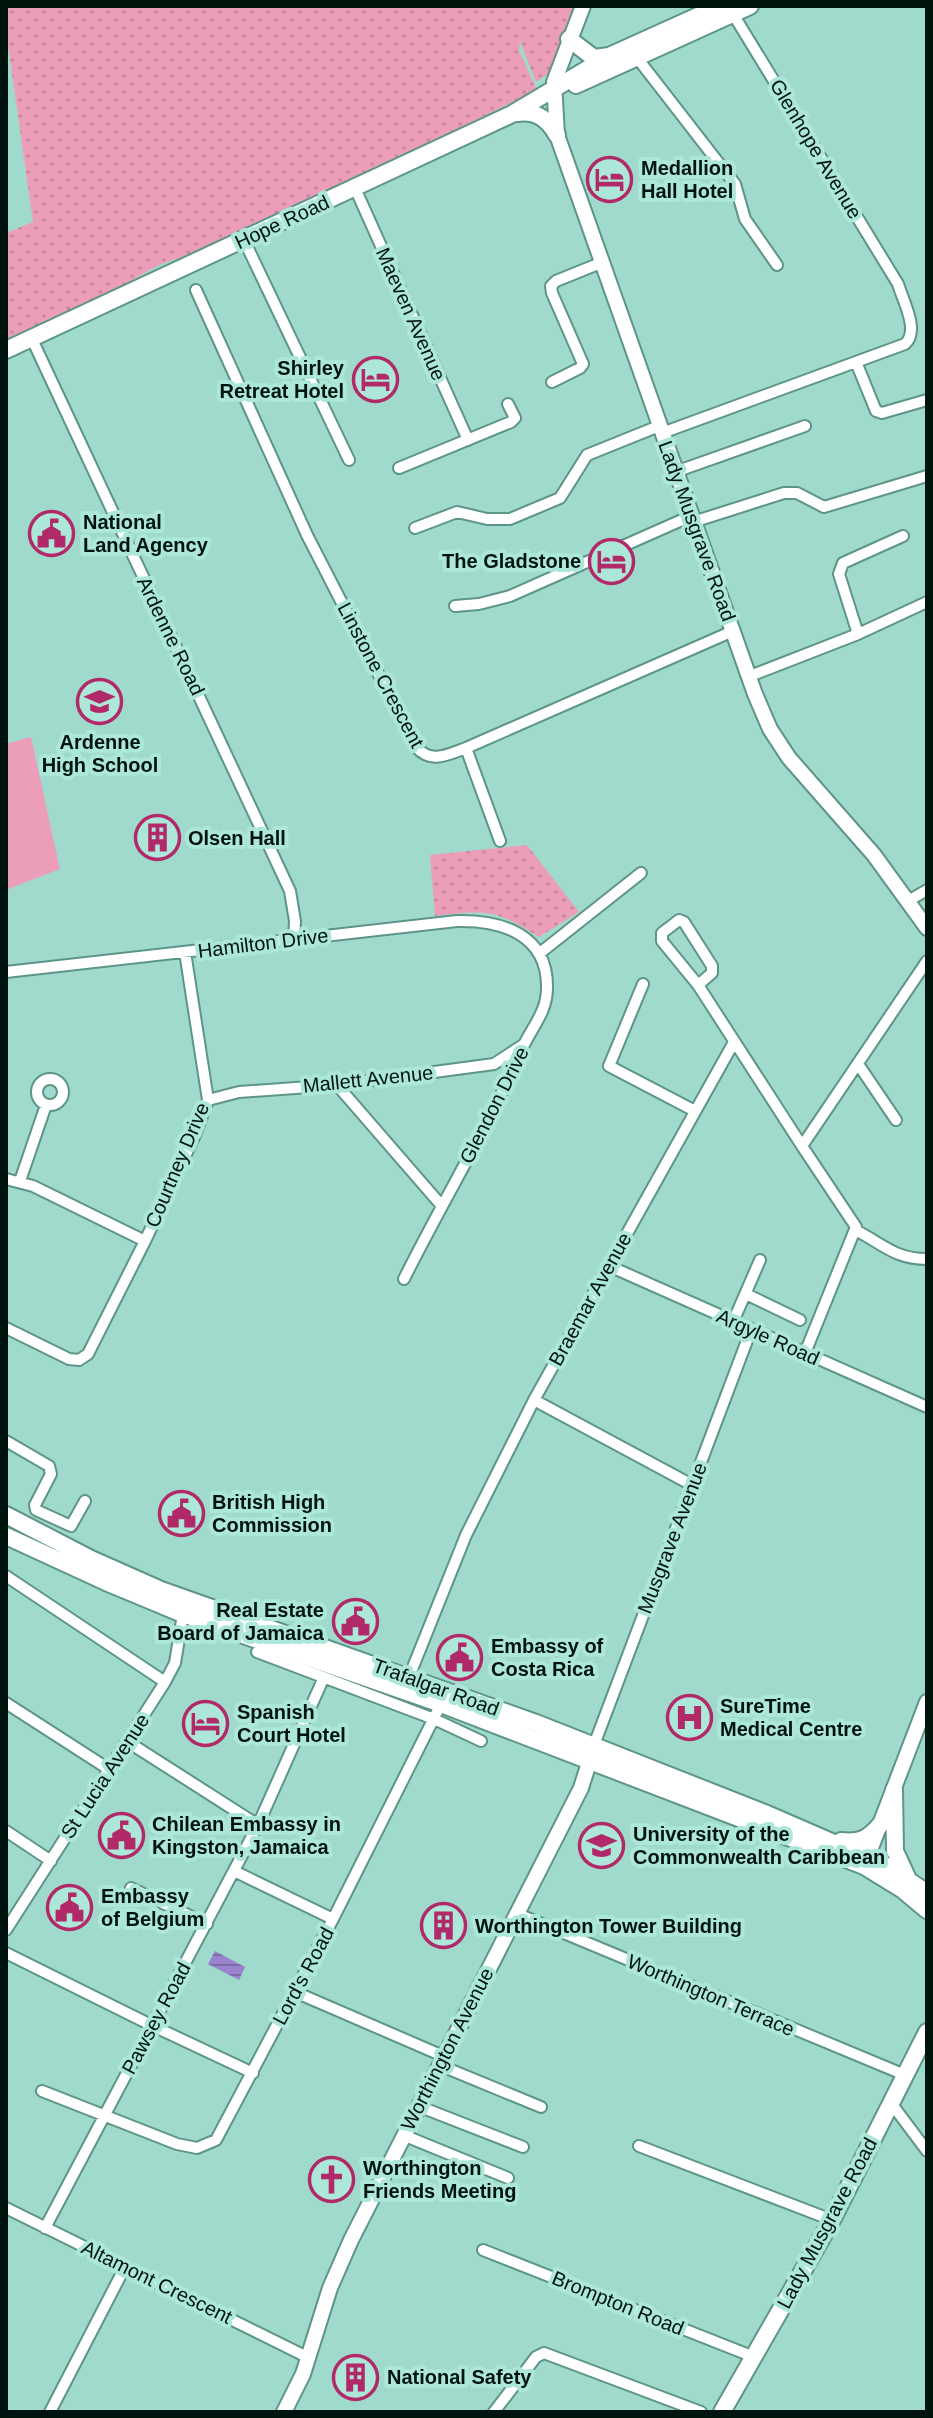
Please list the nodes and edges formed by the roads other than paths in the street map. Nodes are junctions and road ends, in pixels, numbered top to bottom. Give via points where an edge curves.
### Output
1 (583, 6) edge
2 (750, 6) edge
3 (727, 10) edge
4 (569, 39) junction
5 (609, 56) junction
6 (638, 59) junction
7 (555, 90) junction
8 (512, 114) junction
9 (557, 135) junction
10 (355, 188) junction
11 (244, 240) junction
12 (603, 262) junction
13 (777, 265) dead end
14 (196, 290) dead end
15 (31, 337) junction
16 (6, 350) edge
17 (856, 362) junction
18 (552, 382) dead end
19 (927, 400) edge
20 (508, 404) dead end
21 (805, 426) dead end
22 (660, 429) junction
23 (468, 440) junction
24 (349, 460) dead end
25 (399, 468) dead end
26 (675, 472) junction
27 (927, 476) edge
28 (692, 519) junction
29 (415, 528) dead end
30 (903, 536) dead end
31 (927, 602) edge
32 (455, 606) dead end
33 (733, 631) junction
34 (858, 634) junction
35 (750, 676) junction
36 (466, 748) junction
37 (500, 841) dead end
38 (641, 873) dead end
39 (927, 890) edge
40 (908, 901) junction
41 (927, 928) edge
42 (294, 939) junction
43 (185, 952) junction
44 (540, 953) junction
45 (927, 961) edge
46 (6, 972) edge
47 (643, 984) dead end
48 (698, 985) junction
49 (734, 1042) junction
50 (523, 1045) junction
51 (858, 1064) junction
52 (337, 1085) junction
53 (208, 1100) junction
54 (46, 1105) dead end
55 (695, 1111) junction
56 (896, 1120) dead end
57 (802, 1146) junction
58 (6, 1179) edge
59 (20, 1181) junction
60 (441, 1205) junction
61 (855, 1230) junction
62 (145, 1241) junction
63 (927, 1259) edge
64 (760, 1260) dead end
65 (609, 1266) junction
66 (404, 1279) dead end
67 (746, 1294) junction
68 (800, 1320) dead end
69 (733, 1322) junction
70 (6, 1328) edge
71 (751, 1330) junction
72 (805, 1353) junction
73 (534, 1400) junction
74 (927, 1407) edge
75 (6, 1441) edge
76 (692, 1485) junction
77 (85, 1501) dead end
78 (6, 1515) edge
79 (6, 1536) edge
80 (6, 1576) edge
81 (183, 1614) junction
82 (257, 1652) dead end
83 (324, 1677) junction
84 (409, 1677) junction
85 (165, 1682) junction
86 (927, 1702) edge
87 (6, 1703) edge
88 (438, 1712) junction
89 (481, 1741) dead end
90 (128, 1742) junction
91 (592, 1753) junction
92 (110, 1770) junction
93 (894, 1790) junction
94 (258, 1825) junction
95 (880, 1825) junction
96 (6, 1831) edge
97 (820, 1836) junction
98 (51, 1861) junction
99 (866, 1861) junction
100 (234, 1871) junction
101 (907, 1877) junction
102 (131, 1888) dead end
103 (927, 1893) edge
104 (927, 1910) edge
105 (518, 1914) junction
106 (333, 1919) junction
107 (207, 1924) junction
108 (6, 1930) edge
109 (6, 1953) edge
110 (295, 1992) junction
111 (153, 2026) junction
112 (927, 2032) edge
113 (441, 2060) junction
114 (253, 2073) junction
115 (905, 2075) junction
116 (42, 2091) dead end
117 (891, 2103) junction
118 (418, 2106) junction
119 (541, 2107) dead end
120 (104, 2115) junction
121 (403, 2135) junction
122 (639, 2146) dead end
123 (523, 2147) dead end
124 (927, 2151) edge
125 (508, 2178) dead end
126 (6, 2208) edge
127 (832, 2220) junction
128 (45, 2228) junction
129 (483, 2250) dead end
130 (125, 2267) junction
131 (307, 2357) junction
132 (754, 2357) junction
133 (50, 2412) edge
134 (284, 2412) edge
135 (494, 2412) edge
136 (701, 2412) edge
137 (722, 2412) edge

1 - 4 main road, Lady Musgrave Road
2 - 3 main road, Hope Road
3 - 5 main road, Hope Road
3 - 6 main road, Hope Road
3 - 17 street, Glenhope Avenue via 898,284 910,340
4 - 5 main road via 594,58
4 - 7 main road, Lady Musgrave Road
5 - 7 main road, Hope Road
6 - 7 main road, Hope Road
6 - 13 street via 735,184 745,219
7 - 8 main road, Hope Road
7 - 9 main road, Lady Musgrave Road
8 - 9 main road via 534,113
8 - 10 main road, Hope Road
9 - 12 main road, Lady Musgrave Road
10 - 11 main road, Hope Road
10 - 23 street, Maeven Avenue
11 - 15 main road, Hope Road
11 - 24 street
12 - 18 street via 551,286 583,364
12 - 22 main road, Lady Musgrave Road
14 - 36 street, Linstone Crescent via 307,535 416,747 436,758
15 - 16 main road, Hope Road
15 - 42 street, Ardenne Road via 290,891
17 - 19 street via 876,411
17 - 22 street
20 - 23 street via 514,420
21 - 26 street
22 - 26 main road, Lady Musgrave Road
22 - 29 street via 587,455 560,498 510,519 457,512
23 - 25 street
26 - 28 main road, Lady Musgrave Road
27 - 28 street via 824,507 797,493 784,493
28 - 32 street via 510,596
28 - 33 main road, Lady Musgrave Road
30 - 34 street via 843,563 839,574
31 - 34 street
33 - 35 main road, Lady Musgrave Road
33 - 36 street, Linstone Crescent
34 - 35 street
35 - 40 main road, Lady Musgrave Road via 770,729 789,758
36 - 37 street
38 - 44 street
39 - 40 street
40 - 41 main road, Lady Musgrave Road
42 - 43 street, Hamilton Drive
42 - 44 street, Hamilton Drive via 485,920 518,932
43 - 46 street, Hamilton Drive
43 - 53 street, Courtney Drive
44 - 50 street, Glendon Drive via 547,988 543,1010
45 - 51 street
47 - 55 street via 609,1066
48 - 48 street via 661,936 679,920 712,966 712,973
48 - 49 street
49 - 55 street, Braemar Avenue
49 - 57 street
50 - 52 street, Mallett Avenue via 494,1064
50 - 60 street, Glendon Drive via 511,1078
51 - 56 street
51 - 57 street
52 - 53 street, Mallett Avenue via 239,1092
52 - 60 street
53 - 62 street, Courtney Drive
54 - 59 street
55 - 65 street, Braemar Avenue
57 - 61 street
58 - 59 street
59 - 62 street
60 - 66 street, Glendon Drive
61 - 63 street via 888,1251
61 - 72 street
62 - 70 street, Courtney Drive via 88,1354 79,1360 59,1356
64 - 67 street
65 - 69 street, Argyle Road
65 - 73 street, Braemar Avenue
67 - 68 street
67 - 69 street
69 - 71 street, Argyle Road
71 - 72 street, Argyle Road
71 - 76 street, Musgrave Avenue
72 - 74 street, Argyle Road
73 - 76 street
73 - 84 street, Braemar Avenue via 466,1535
75 - 77 street via 49,1466 51,1474 36,1510 71,1526
76 - 91 street, Musgrave Avenue
78 - 84 main road, Trafalgar Road via 131,1578
79 - 81 main road
80 - 85 street
81 - 85 street, St Lucia Avenue via 175,1663
81 - 88 main road, Trafalgar Road
82 - 83 street
83 - 88 street
83 - 94 street, Pawsey Road
84 - 91 main road, Trafalgar Road
85 - 90 street, St Lucia Avenue
86 - 93 main road
87 - 92 street
88 - 89 street
88 - 91 main road, Trafalgar Road
88 - 106 street, Lord's Road
90 - 92 street, St Lucia Avenue
90 - 94 street
91 - 97 main road, Trafalgar Road
91 - 99 main road, Trafalgar Road
91 - 105 main road, Worthington Avenue via 581,1788
92 - 98 street, St Lucia Avenue
93 - 95 main road
93 - 101 main road via 895,1851
94 - 100 street, Pawsey Road
95 - 97 main road via 857,1842
95 - 99 main road
96 - 98 street
97 - 99 main road, Trafalgar Road
98 - 108 street, St Lucia Avenue
99 - 101 main road
99 - 104 main road
100 - 106 street
100 - 107 street, Pawsey Road
101 - 103 main road
102 - 107 street
105 - 113 main road, Worthington Avenue
105 - 115 street, Worthington Terrace
106 - 110 street, Lord's Road
107 - 111 street, Pawsey Road
109 - 111 street
110 - 113 street
110 - 114 street, Lord's Road
111 - 114 street
111 - 120 street, Pawsey Road
112 - 115 main road, Lady Musgrave Road
113 - 118 main road, Worthington Avenue
113 - 119 street
114 - 120 street, Lord's Road via 216,2140 197,2148
115 - 117 main road, Lady Musgrave Road
116 - 120 street, Lord's Road
117 - 124 street
117 - 127 main road, Lady Musgrave Road
118 - 121 main road, Worthington Avenue
118 - 123 street
120 - 128 street, Pawsey Road
121 - 125 street
121 - 131 main road, Worthington Avenue via 330,2288
122 - 127 street
126 - 128 street, Altamont Crescent
127 - 132 main road, Lady Musgrave Road
128 - 130 street, Altamont Crescent
129 - 132 street, Brompton Road
130 - 131 street, Altamont Crescent
130 - 133 street
131 - 134 main road, Worthington Avenue
132 - 137 main road, Lady Musgrave Road
135 - 136 street via 544,2353

